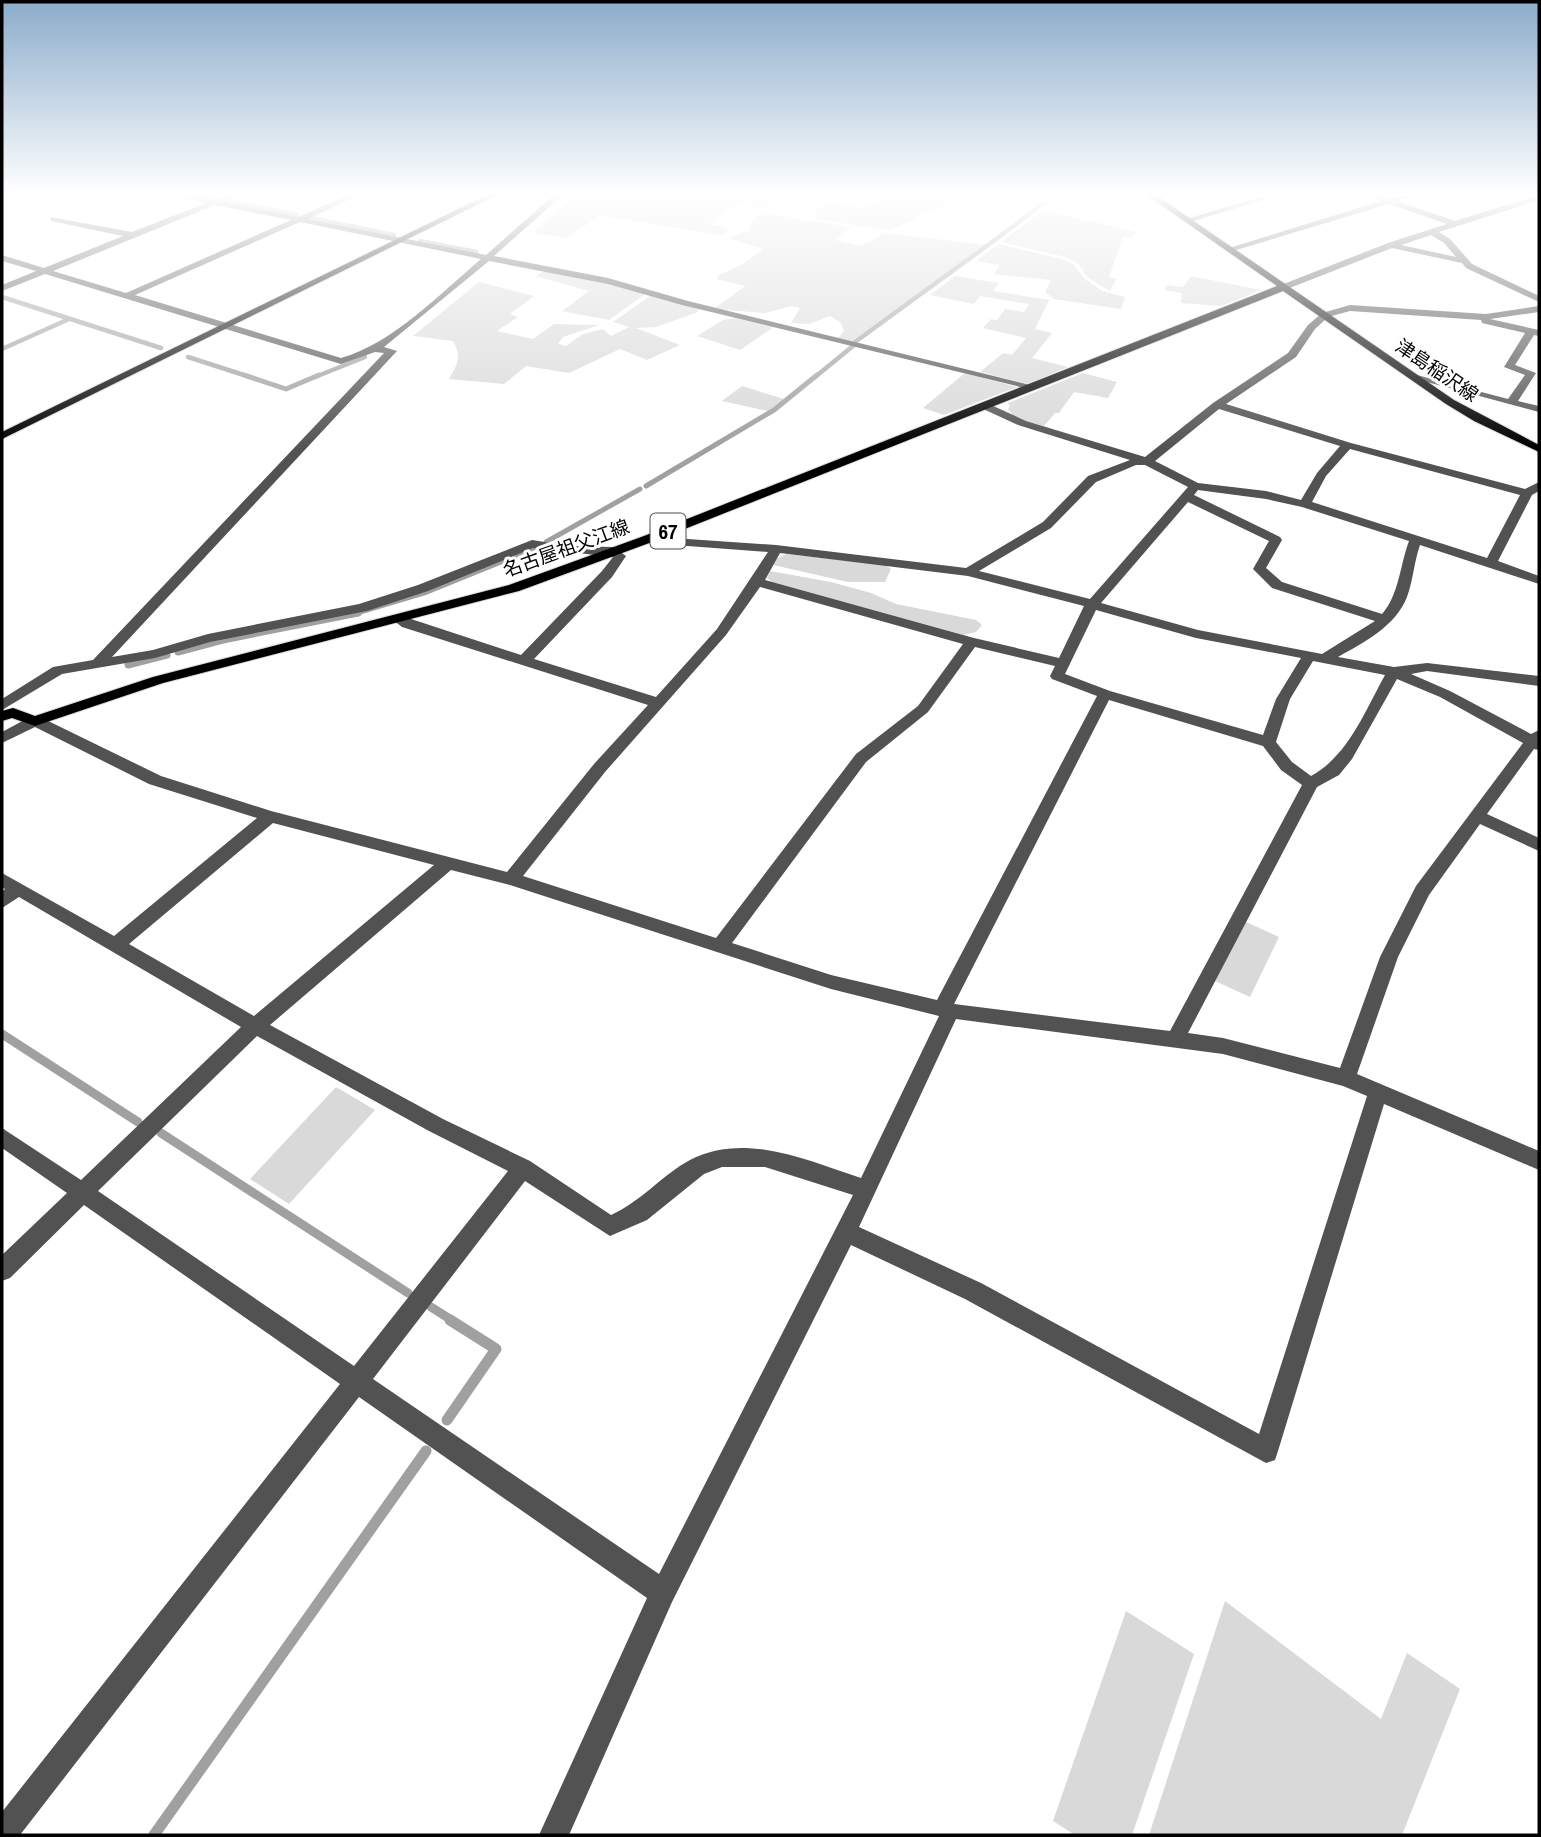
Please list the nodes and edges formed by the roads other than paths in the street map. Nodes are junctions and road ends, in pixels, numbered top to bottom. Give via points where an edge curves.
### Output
1 (25, 279) edge
2 (69, 279) edge
3 (165, 279) edge
4 (321, 279) edge
5 (463, 279) edge
6 (600, 279) edge
7 (1272, 279) edge
8 (1306, 279) edge
9 (1496, 279) edge
10 (1284, 287) junction
11 (2, 288) edge
12 (126, 296) junction
13 (1539, 299) edge
14 (1539, 309) edge
15 (1325, 315) junction
16 (1464, 316) junction
17 (225, 326) junction
18 (1535, 332) edge
19 (372, 349) junction
20 (1417, 378) junction
21 (1033, 387) junction
22 (1511, 403) junction
23 (1217, 405) junction
24 (985, 406) junction
25 (1539, 409) edge
26 (2, 436) edge
27 (1347, 444) junction
28 (1539, 449) edge
29 (1147, 461) junction
30 (1533, 489) edge
31 (1191, 491) junction
32 (1305, 504) junction
33 (648, 539) junction
34 (1416, 539) junction
35 (776, 550) junction
36 (613, 551) junction
37 (1491, 563) junction
38 (968, 572) junction
39 (1539, 580) edge
40 (759, 582) junction
41 (1091, 606) junction
42 (1384, 619) junction
43 (400, 620) junction
44 (972, 642) junction
45 (1308, 657) junction
46 (1325, 658) junction
47 (525, 660) junction
48 (1063, 663) junction
49 (97, 664) junction
50 (1394, 672) junction
51 (1539, 681) edge
52 (1105, 694) junction
53 (658, 703) junction
54 (5, 710) edge
55 (35, 721) junction
56 (2, 738) edge
57 (1537, 740) edge
58 (1268, 742) junction
59 (1311, 783) junction
60 (270, 816) junction
61 (1477, 816) junction
62 (1539, 845) edge
63 (447, 864) junction
64 (2, 879) edge
65 (511, 879) junction
66 (18, 888) junction
67 (2, 901) edge
68 (115, 945) junction
69 (719, 947) junction
70 (947, 1010) junction
71 (255, 1026) junction
72 (1175, 1040) junction
73 (1346, 1078) junction
74 (1378, 1092) junction
75 (2, 1137) edge
76 (1539, 1161) edge
77 (523, 1168) junction
78 (866, 1189) junction
79 (82, 1192) junction
80 (846, 1233) junction
81 (2, 1270) edge
82 (357, 1382) junction
83 (663, 1593) junction
84 (2, 1835) edge
85 (554, 1835) edge

1 - 11 street
2 - 12 street
3 - 12 street
4 - 17 main road
5 - 19 street
6 - 21 street
7 - 10 main road, 津島稲沢線
8 - 10 street
9 - 13 street
10 - 15 main road, 津島稲沢線
10 - 21 main road, 名古屋祖父江線 / 67
12 - 17 street
14 - 16 street
15 - 16 street via 1350,308
15 - 20 main road, 津島稲沢線
15 - 23 street via 1292,355
16 - 18 street
17 - 19 street via 341,361
17 - 26 main road
18 - 22 street via 1508,367 1531,373
19 - 49 street via 392,351
20 - 22 street
20 - 28 main road, 津島稲沢線 via 1478,419
21 - 24 main road, 名古屋祖父江線 / 67
22 - 25 street
23 - 27 street
23 - 29 street
24 - 29 street via 1022,423
24 - 33 main road, 名古屋祖父江線 / 67
27 - 30 street
27 - 32 street via 1321,475
29 - 31 street
29 - 38 street via 1134,461 1093,479 1047,525
30 - 37 street
31 - 32 street via 1266,495
31 - 41 street
31 - 42 street via 1276,540 1259,569 1277,585
32 - 34 street
33 - 35 street
33 - 36 main road, 名古屋祖父江線 / 67
34 - 37 street
34 - 42 street via 1402,579 1404,586
35 - 38 street
35 - 40 street
36 - 43 main road, 名古屋祖父江線 / 67 via 514,589
36 - 47 street via 620,556 607,574
36 - 49 street via 532,544 362,608
37 - 39 street
38 - 41 street
40 - 44 street
40 - 53 street via 708,652
41 - 45 street
41 - 48 street
42 - 46 street via 1370,634
43 - 47 street
43 - 55 main road, 名古屋祖父江線 / 67 via 159,680
44 - 48 street
44 - 69 street via 923,709 861,758
45 - 46 street
45 - 58 street via 1283,699
46 - 50 street
47 - 53 street
48 - 52 street via 1057,676
49 - 54 street via 58,670
50 - 51 street via 1427,667
50 - 57 street
50 - 59 street via 1347,755 1333,771
52 - 58 street
52 - 70 street via 1062,771
53 - 65 street
54 - 55 main road
55 - 56 street
55 - 60 street via 155,780
57 - 61 street
58 - 59 street via 1283,766
59 - 72 street
60 - 63 street
60 - 68 street
61 - 62 street
61 - 73 street via 1422,891 1389,957
63 - 65 street
63 - 71 street
64 - 66 street
65 - 69 street
66 - 67 street
66 - 68 street
68 - 71 street
69 - 70 street via 831,982
70 - 72 street
70 - 78 street
71 - 77 street
71 - 79 street
72 - 73 street via 1223,1046
73 - 74 street
74 - 76 street
74 - 80 street via 1266,1451 973,1290
75 - 79 street
77 - 78 street via 610,1226 639,1213 697,1167 722,1158 765,1158
77 - 82 street
78 - 80 street
79 - 81 street
79 - 82 street
80 - 83 street
82 - 83 street
82 - 84 street
83 - 85 street

